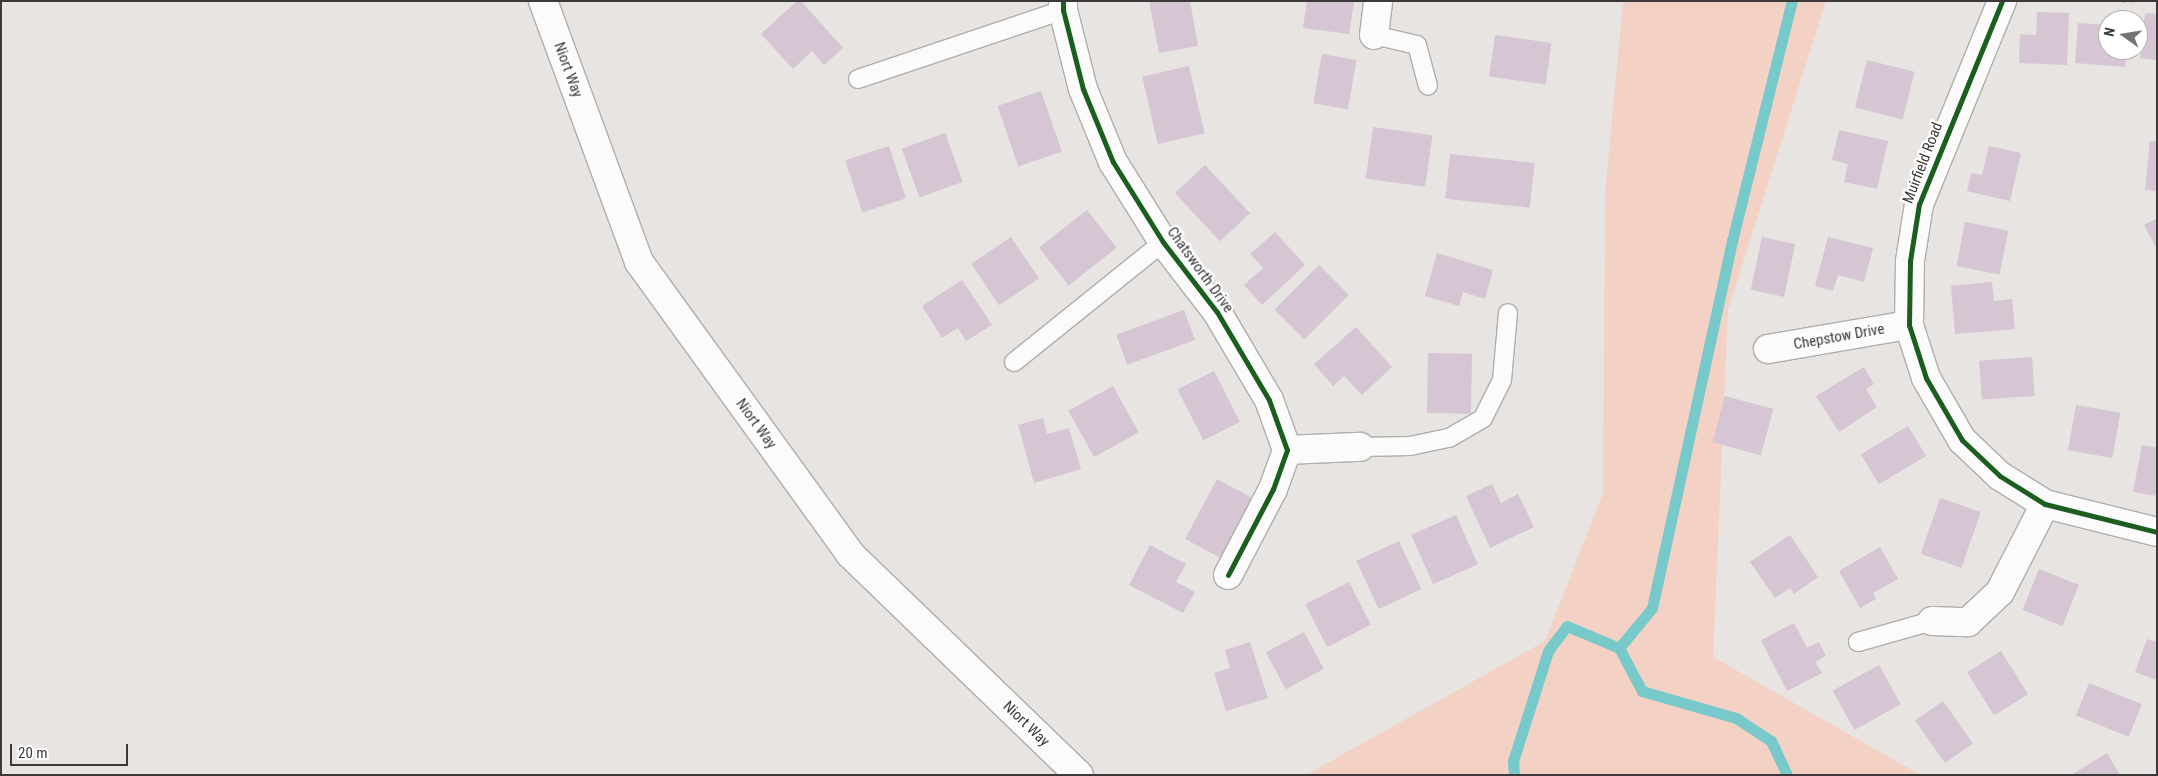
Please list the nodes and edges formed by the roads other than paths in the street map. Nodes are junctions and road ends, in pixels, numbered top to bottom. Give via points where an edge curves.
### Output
1 (543, 1) edge
2 (1378, 1) edge
3 (2002, 1) edge
4 (1063, 5) edge
5 (1374, 35) joint
6 (858, 79) dead end
7 (1428, 86) dead end
8 (1164, 242) junction
9 (1508, 313) dead end
10 (1909, 325) junction
11 (1768, 349) dead end
12 (1014, 362) dead end
13 (1360, 447) joint
14 (1287, 450) junction
15 (2045, 504) junction
16 (2157, 532) edge
17 (1228, 574) dead end
18 (1932, 621) joint
19 (1858, 642) dead end
20 (1079, 775) edge

1 - 20 main road, Niort Way via 639,262 850,554
2 - 5 main road
3 - 10 main road, Muirfield Road via 1919,204 1910,261
4 - 6 lane
4 - 8 main road, Chatsworth Drive via 1083,89 1113,162
5 - 7 lane via 1417,45
8 - 12 lane
8 - 14 main road, Chatsworth Drive via 1217,312 1269,400
9 - 13 lane via 1502,380 1482,418 1449,438 1410,446
10 - 11 main road, Chepstow Drive
10 - 15 main road, Muirfield Road via 1926,378 1962,440 2000,476
13 - 14 main road
14 - 17 main road via 1274,489
15 - 16 main road, Muirfield Road
15 - 18 main road via 2000,592 1968,622
18 - 19 lane

